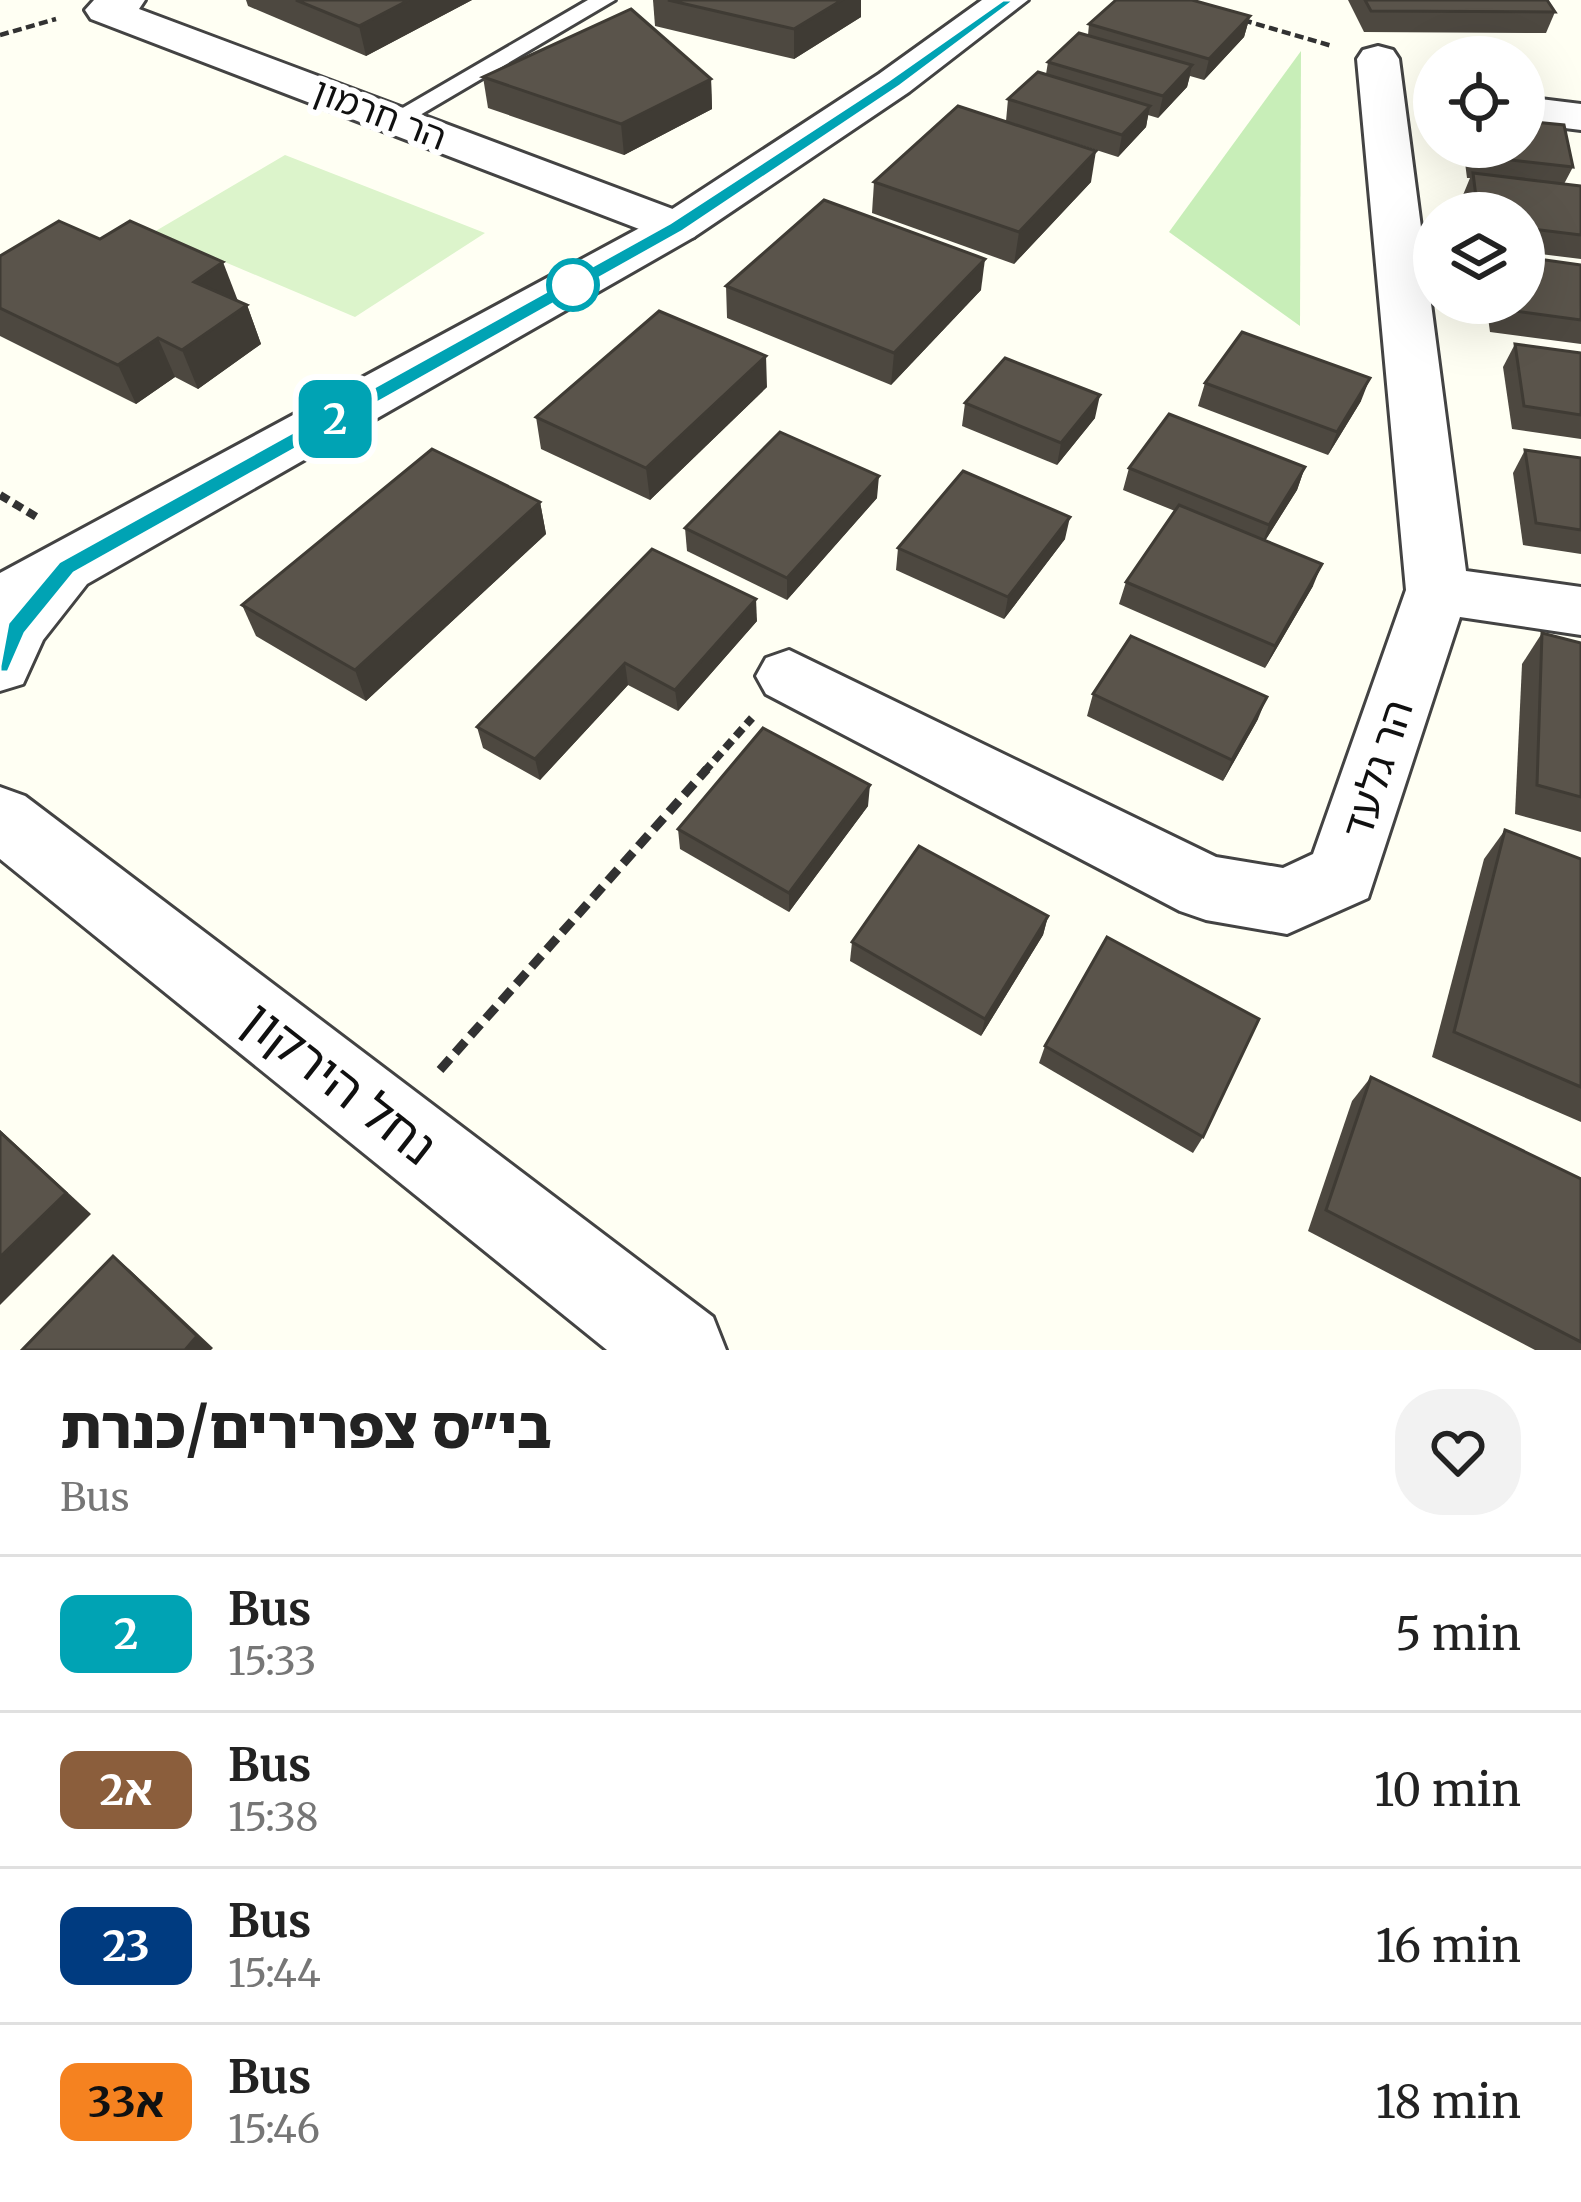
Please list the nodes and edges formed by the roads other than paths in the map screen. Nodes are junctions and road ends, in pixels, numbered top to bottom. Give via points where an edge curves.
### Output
1 (125, 0) edge
2 (604, 0) edge
3 (1008, 0) edge
4 (1392, 84) dead end
5 (1545, 112) edge
6 (1581, 116) edge
7 (394, 120) junction
8 (676, 227) junction
9 (67, 567) junction
10 (1437, 590) junction
11 (0, 601) edge
12 (1581, 610) edge
13 (0, 666) edge
14 (789, 676) road end
15 (7, 813) edge
16 (680, 1350) edge

1 - 7 street, הר חרמון via 105,10
2 - 7 lane
3 - 8 street
4 - 10 street, הר גלעד
5 - 6 street
7 - 8 street, הר חרמון
8 - 9 street
9 - 11 street
9 - 13 street via 16,629
10 - 12 street
10 - 14 street, הר גלעד via 1342,875 1287,901 1206,888
15 - 16 street, נחל הירקון

